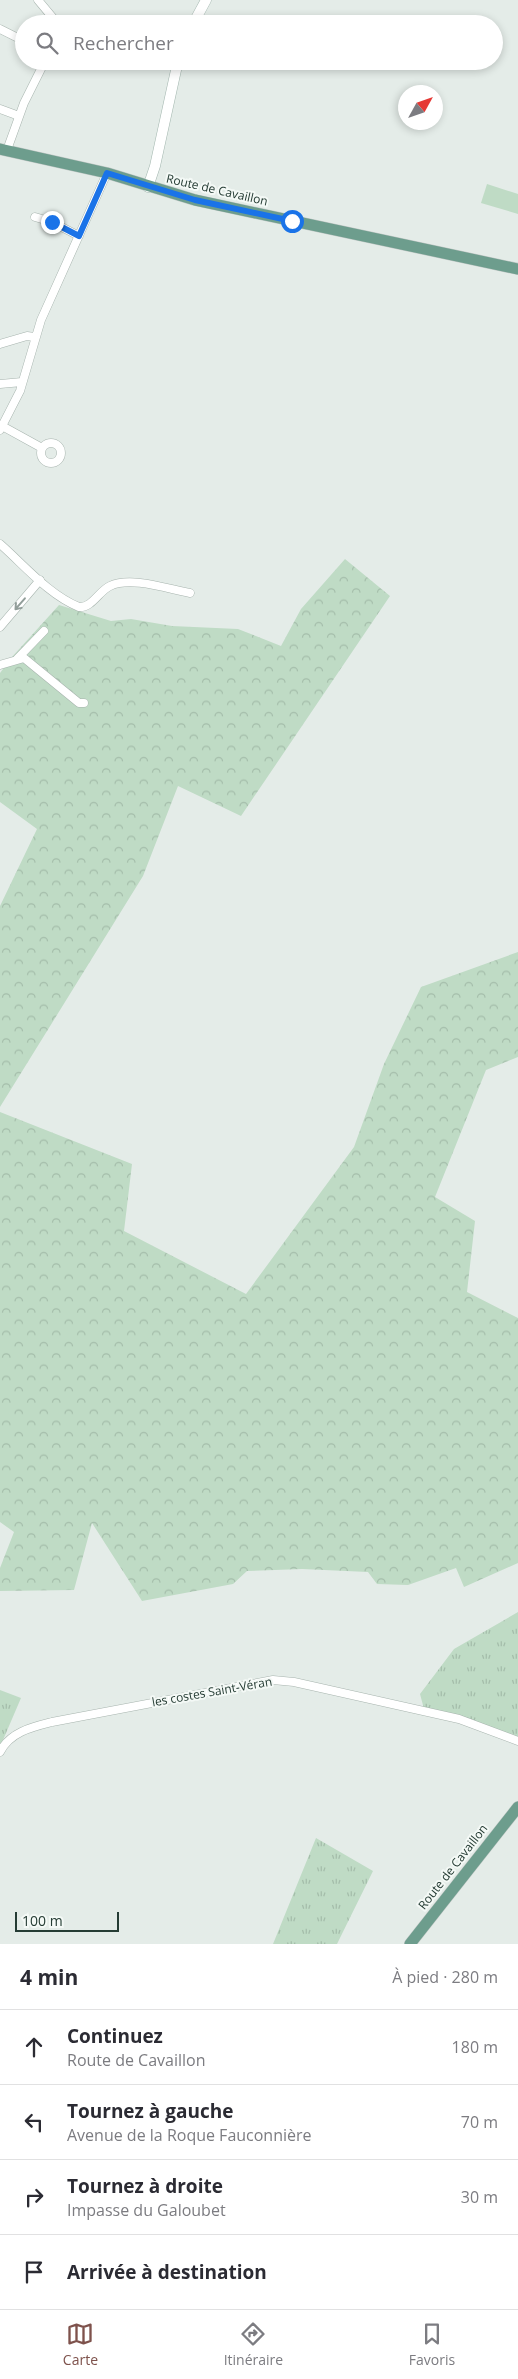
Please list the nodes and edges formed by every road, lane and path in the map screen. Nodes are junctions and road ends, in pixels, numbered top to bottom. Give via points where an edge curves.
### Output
1 (38, 0) edge
2 (206, 0) edge
3 (50, 15) edge
4 (198, 15) edge
5 (0, 29) edge
6 (15, 36) edge
7 (41, 70) edge
8 (176, 70) edge
9 (0, 110) edge
10 (19, 116) junction
11 (3, 150) edge
12 (107, 173) junction
13 (148, 187) junction
14 (35, 218) dead end
15 (79, 236) junction
16 (518, 269) edge
17 (34, 337) junction
18 (0, 344) edge
19 (22, 382) junction
20 (0, 384) edge
21 (1, 428) edge
22 (42, 448) dead end
23 (0, 544) edge
24 (40, 580) junction
25 (190, 593) dead end
26 (0, 627) edge
27 (44, 631) dead end
28 (17, 659) junction
29 (0, 665) edge
30 (84, 703) dead end
31 (518, 1741) edge
32 (0, 1752) edge
33 (518, 1807) edge
34 (410, 1944) edge

1 - 3 street
2 - 4 street
5 - 6 street
7 - 10 street
8 - 13 street via 156,166
9 - 10 street
10 - 11 street
11 - 12 main road, Route de Cavaillon
12 - 13 main road, Route de Cavaillon
12 - 15 street
13 - 16 main road, Route de Cavaillon via 195,200
14 - 15 street via 52,222
15 - 17 street
17 - 18 street
17 - 19 street
19 - 20 street
19 - 21 street
21 - 22 street
23 - 24 street
24 - 25 street via 82,608 110,585 128,581
24 -> 26 street
27 - 28 street
28 - 29 street
28 - 30 street via 27,660 79,703
31 - 32 street, les costes Saint-Véran via 459,1719 273,1680 24,1729 12,1737
33 - 34 main road, Route de Cavaillon

